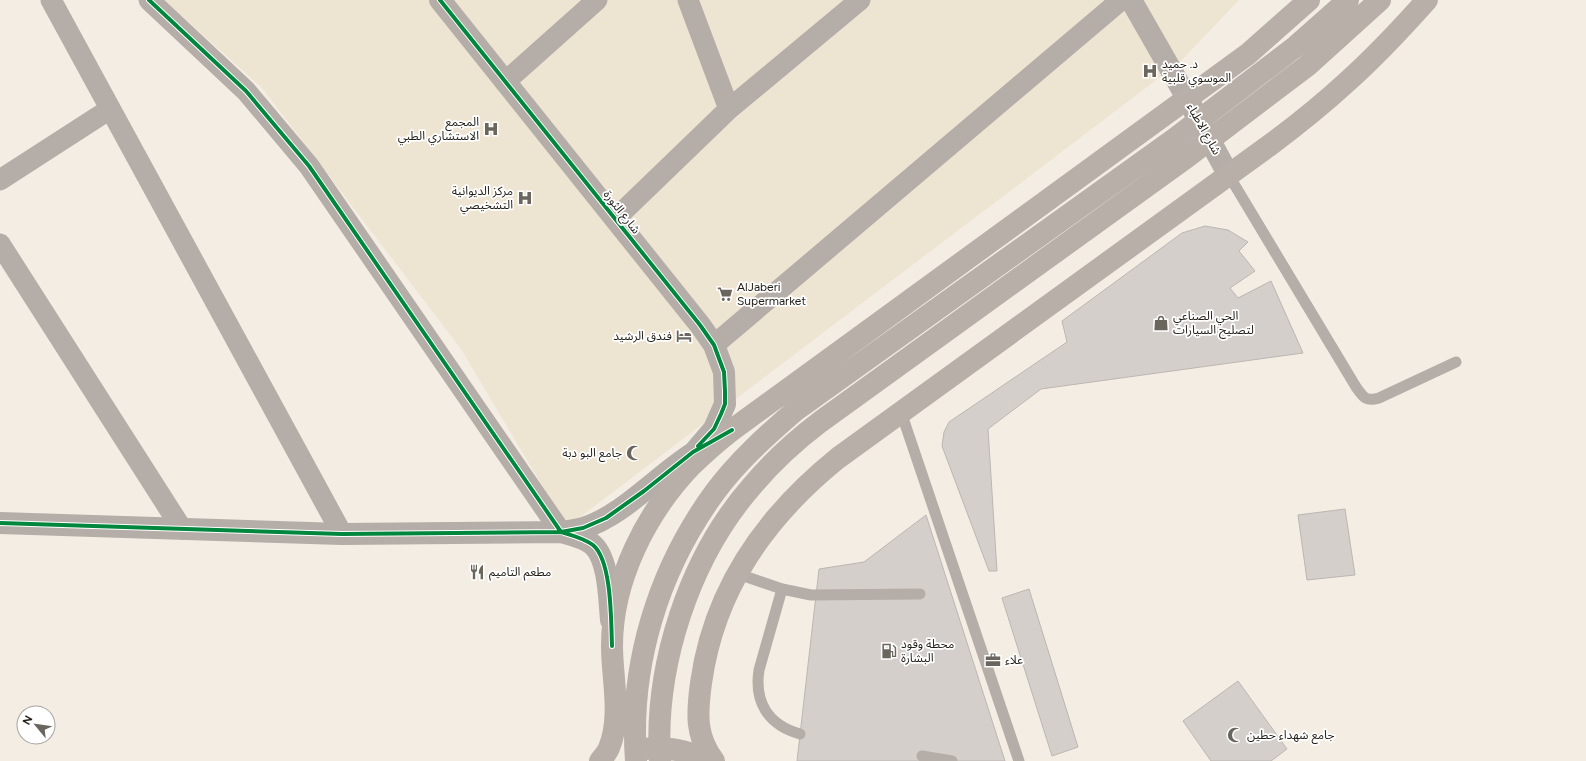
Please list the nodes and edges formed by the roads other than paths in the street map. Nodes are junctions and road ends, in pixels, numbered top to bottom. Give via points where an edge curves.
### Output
1 (50, 0) edge
2 (149, 0) edge
3 (440, 0) edge
4 (597, 0) edge
5 (688, 0) edge
6 (860, 0) edge
7 (1121, 0) edge
8 (1131, 0) edge
9 (1309, 0) edge
10 (1348, 0) edge
11 (1380, 0) edge
12 (1427, 0) edge
13 (505, 82) junction
14 (1187, 98) junction
15 (110, 109) junction
16 (729, 109) junction
17 (1228, 174) junction
18 (0, 180) edge
19 (615, 219) junction
20 (0, 244) edge
21 (714, 346) junction
22 (1456, 362) dead end
23 (901, 412) junction
24 (732, 430) junction
25 (693, 452) junction
26 (673, 487) junction
27 (0, 523) edge
28 (182, 528) junction
29 (561, 532) junction
30 (342, 534) junction
31 (738, 574) junction
32 (782, 589) junction
33 (920, 594) dead end
34 (612, 646) junction
35 (800, 734) dead end
36 (922, 756) dead end
37 (600, 761) edge
38 (606, 761) edge
39 (636, 761) edge
40 (660, 761) edge
41 (708, 761) edge
42 (714, 761) edge
43 (952, 761) edge
44 (1019, 761) edge

1 - 15 street
2 - 29 street via 246,91 309,166
3 - 13 street, شارع الثورة
4 - 13 street
5 - 16 street
6 - 16 street
7 - 21 street
8 - 14 street, شارع الاطباء
9 - 14 main road via 1248,54
10 - 39 main road via 1295,47 1173,140 796,410 740,462 694,523 667,576 653,614 638,678 635,712
11 - 40 main road via 1307,66 1187,157 820,422 772,463 732,512 700,567 687,596 669,658 663,690
12 - 17 main road via 1385,46 1310,115
13 - 19 street, شارع الثورة
14 - 17 street, شارع الاطباء
14 - 24 main road
15 - 18 street
15 - 30 street
16 - 19 street
17 - 22 lane via 1356,387 1366,399 1378,398
17 - 23 main road
19 - 21 street, شارع الثورة
20 - 28 street
21 - 25 street, شارع الثورة via 724,372 725,404 714,428
23 - 31 main road via 838,458 795,496 752,550
23 - 44 lane
24 - 25 street
24 - 26 main road via 691,466
25 - 26 street
25 - 29 street via 606,518 583,528
26 - 34 main road via 643,533 621,584
27 - 28 street
28 - 30 street
29 - 30 street
29 - 34 street via 593,545 604,562
31 - 32 lane
31 - 42 main road via 720,608 704,664 699,699 699,730 706,750
32 - 33 lane via 822,596
32 - 35 lane via 757,683 764,708 772,719 782,727
34 - 37 main road via 616,694 614,728 609,749
36 - 43 lane
38 - 41 main road via 631,751 649,748 686,752

